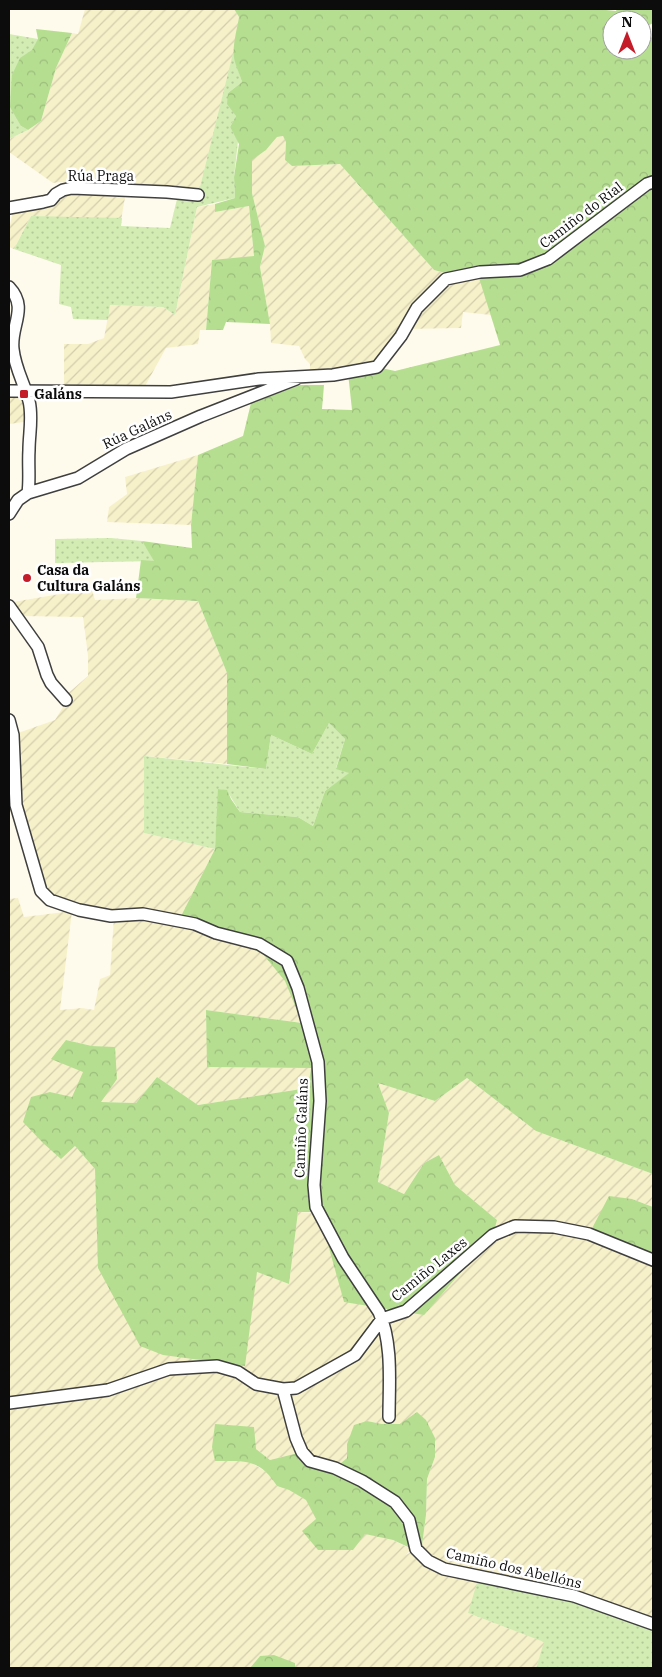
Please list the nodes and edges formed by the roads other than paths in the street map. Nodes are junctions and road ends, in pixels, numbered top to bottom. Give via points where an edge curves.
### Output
1 (653, 182) edge
2 (198, 195) dead end
3 (9, 208) edge
4 (9, 288) edge
5 (299, 376) junction
6 (259, 379) junction
7 (25, 390) junction
8 (9, 391) edge
9 (260, 394) junction
10 (28, 493) junction
11 (9, 514) edge
12 (9, 606) edge
13 (66, 700) dead end
14 (9, 720) edge
15 (653, 1260) edge
16 (382, 1319) junction
17 (283, 1389) junction
18 (9, 1403) edge
19 (390, 1418) dead end
20 (653, 1624) edge

1 - 5 street, Camiño do Rial via 548,259 520,270 446,278 417,308 401,336 377,366 333,375
2 - 3 street, Rúa Praga via 72,188 56,194 52,200
4 - 7 street via 18,300 12,345
5 - 6 street, Camiño do Rial
5 - 9 street, Rúa Galáns
6 - 7 street, Camiño do Rial via 171,392
6 - 9 street via 262,386
7 - 8 street, Camiño do Rial
7 - 10 street via 31,420
9 - 10 street, Rúa Galáns via 126,449 78,478
10 - 11 street, Rúa Galáns via 18,500
12 - 13 street via 38,647 51,683
14 - 16 street, Camiño Galáns via 13,735 16,804 41,891 50,900 111,916 143,914 195,924 259,944 287,961 298,988 318,1062 320,1101 314,1185 316,1207
15 - 16 street, Camiño Laxes via 589,1234 554,1227 515,1226 493,1235 406,1311
16 - 17 street via 355,1355 296,1388
16 - 19 street, Camiño Galáns via 388,1343
17 - 18 street via 256,1384 238,1372 217,1366 169,1369 108,1390
17 - 20 street, Camiño dos Abellóns via 302,1452 310,1461 362,1481 395,1502 409,1520 416,1549 428,1561 444,1569 574,1596

